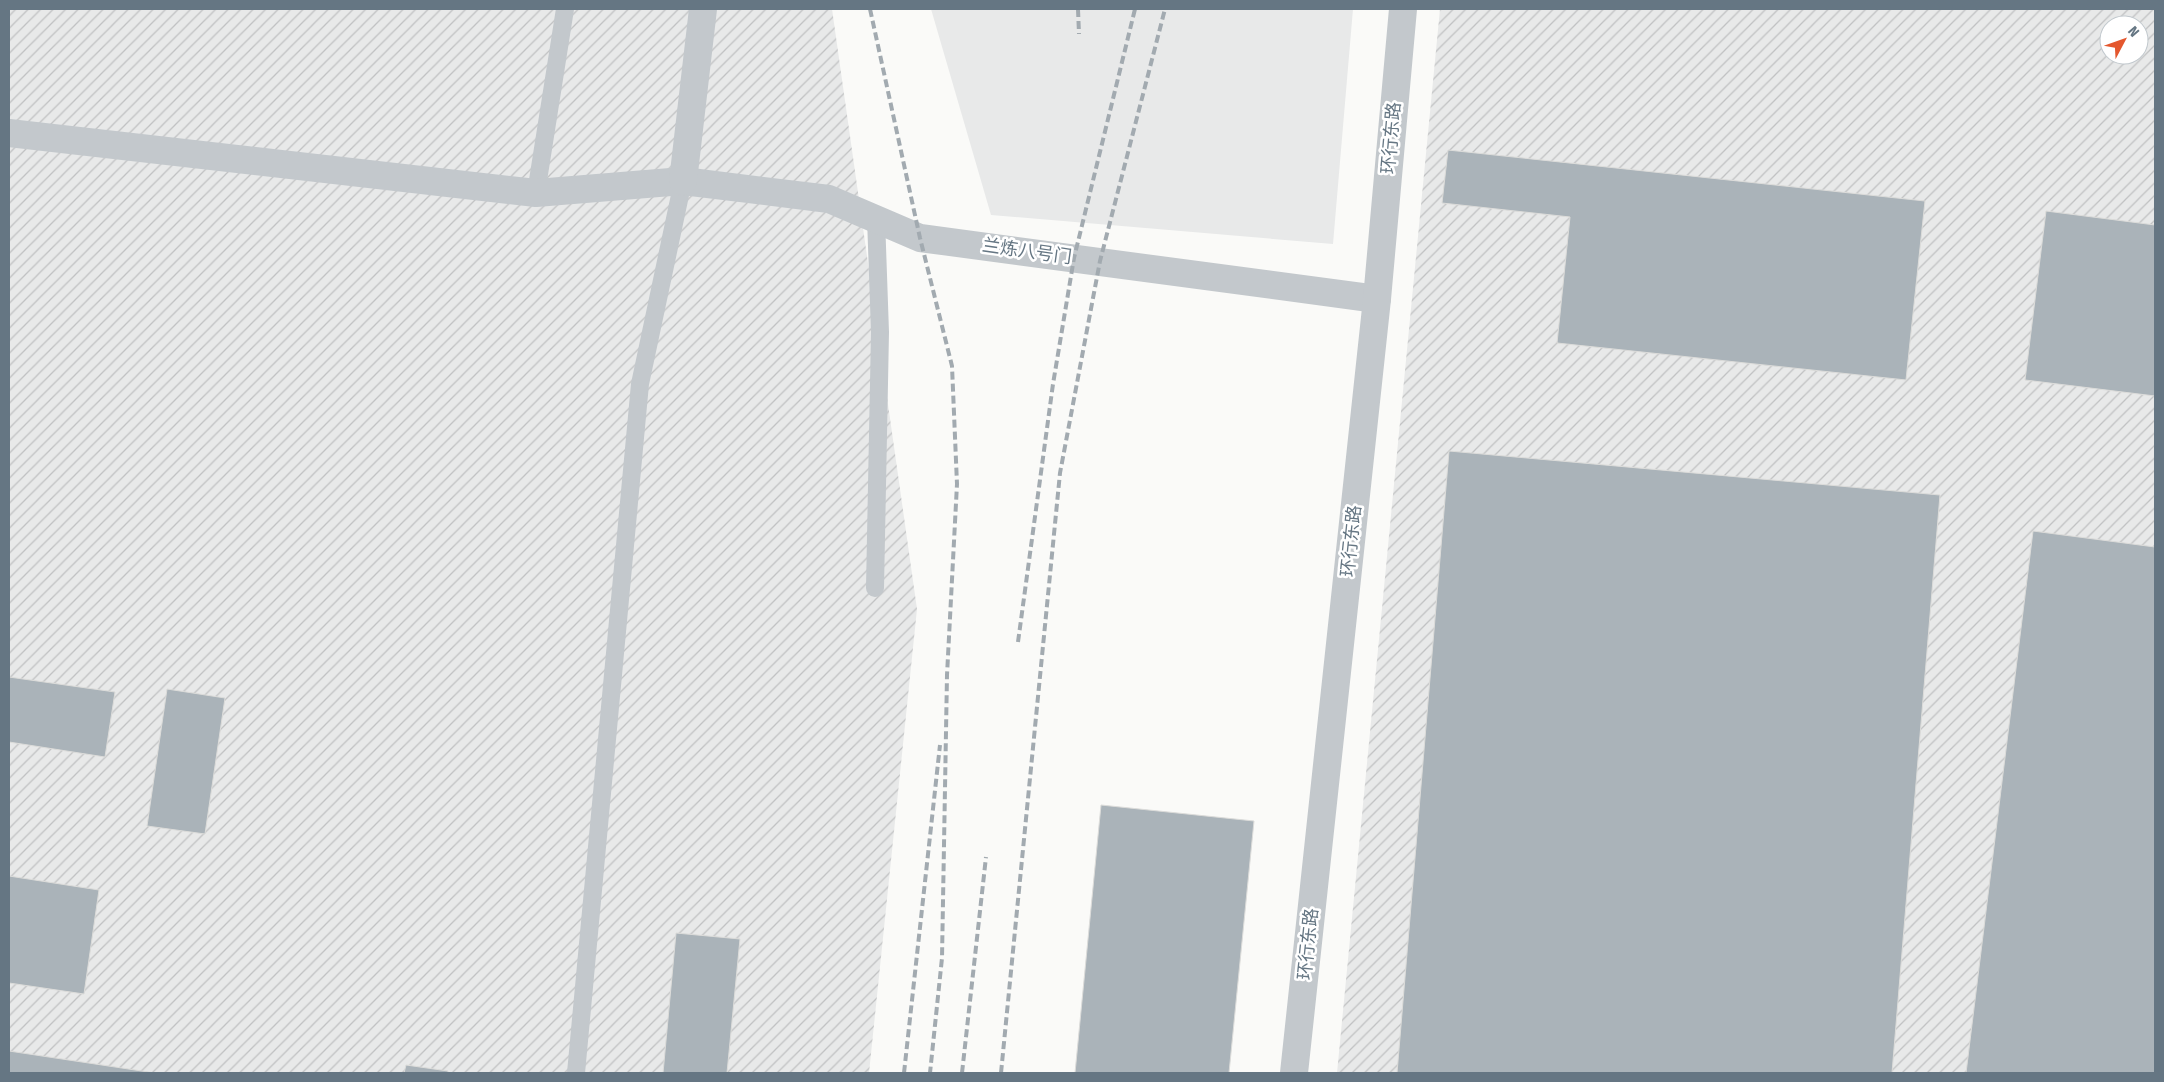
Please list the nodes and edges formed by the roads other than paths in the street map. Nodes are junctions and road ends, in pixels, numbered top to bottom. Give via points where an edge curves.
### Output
1 (565, 9) edge
2 (703, 9) edge
3 (1404, 9) edge
4 (9, 133) edge
5 (683, 181) junction
6 (536, 192) junction
7 (876, 218) junction
8 (1377, 299) junction
9 (875, 588) dead end
10 (576, 1073) edge
11 (1294, 1073) edge

1 - 6 lane
2 - 5 street
3 - 8 street, 环行东路
4 - 6 street, 兰炼八号门
5 - 6 street, 兰炼八号门
5 - 7 street, 兰炼八号门 via 829,199
5 - 10 lane via 640,384
7 - 8 street, 兰炼八号门 via 920,238
7 - 9 lane via 880,332
8 - 11 street, 环行东路

